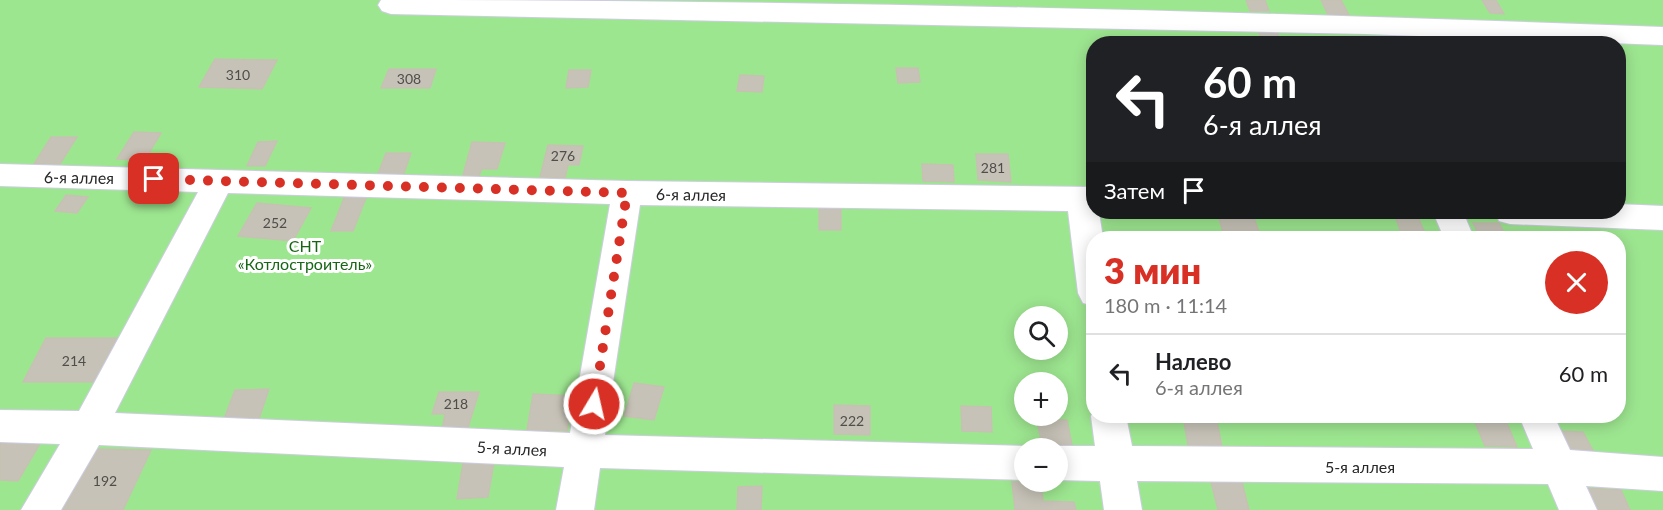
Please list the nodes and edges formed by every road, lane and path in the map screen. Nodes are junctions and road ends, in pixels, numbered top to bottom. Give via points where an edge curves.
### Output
1 (391, 5) dead end
2 (1369, 34) edge
3 (1663, 36) edge
4 (0, 175) edge
5 (220, 180) junction
6 (627, 193) junction
7 (1086, 199) edge
8 (1626, 217) edge
9 (1663, 218) edge
10 (1110, 423) edge
11 (1539, 423) edge
12 (0, 426) edge
13 (89, 428) junction
14 (587, 452) junction
15 (1014, 463) edge
16 (1068, 463) edge
17 (1115, 465) junction
18 (1558, 468) junction
19 (1663, 474) edge
20 (40, 510) edge
21 (576, 510) edge
22 (1123, 510) edge
23 (1578, 510) edge

1 - 2 street
2 - 3 street
4 - 5 street, 6-я аллея
5 - 6 street, 6-я аллея
5 - 13 street
6 - 7 street, 6-я аллея
6 - 14 street
8 - 9 street
10 - 17 street
11 - 18 street
12 - 13 street, 5-я аллея
13 - 14 street, 5-я аллея
13 - 20 street
14 - 15 street, 5-я аллея
14 - 21 street
16 - 17 street, 5-я аллея
17 - 18 street, 5-я аллея
17 - 22 street
18 - 19 street, 5-я аллея
18 - 23 street

